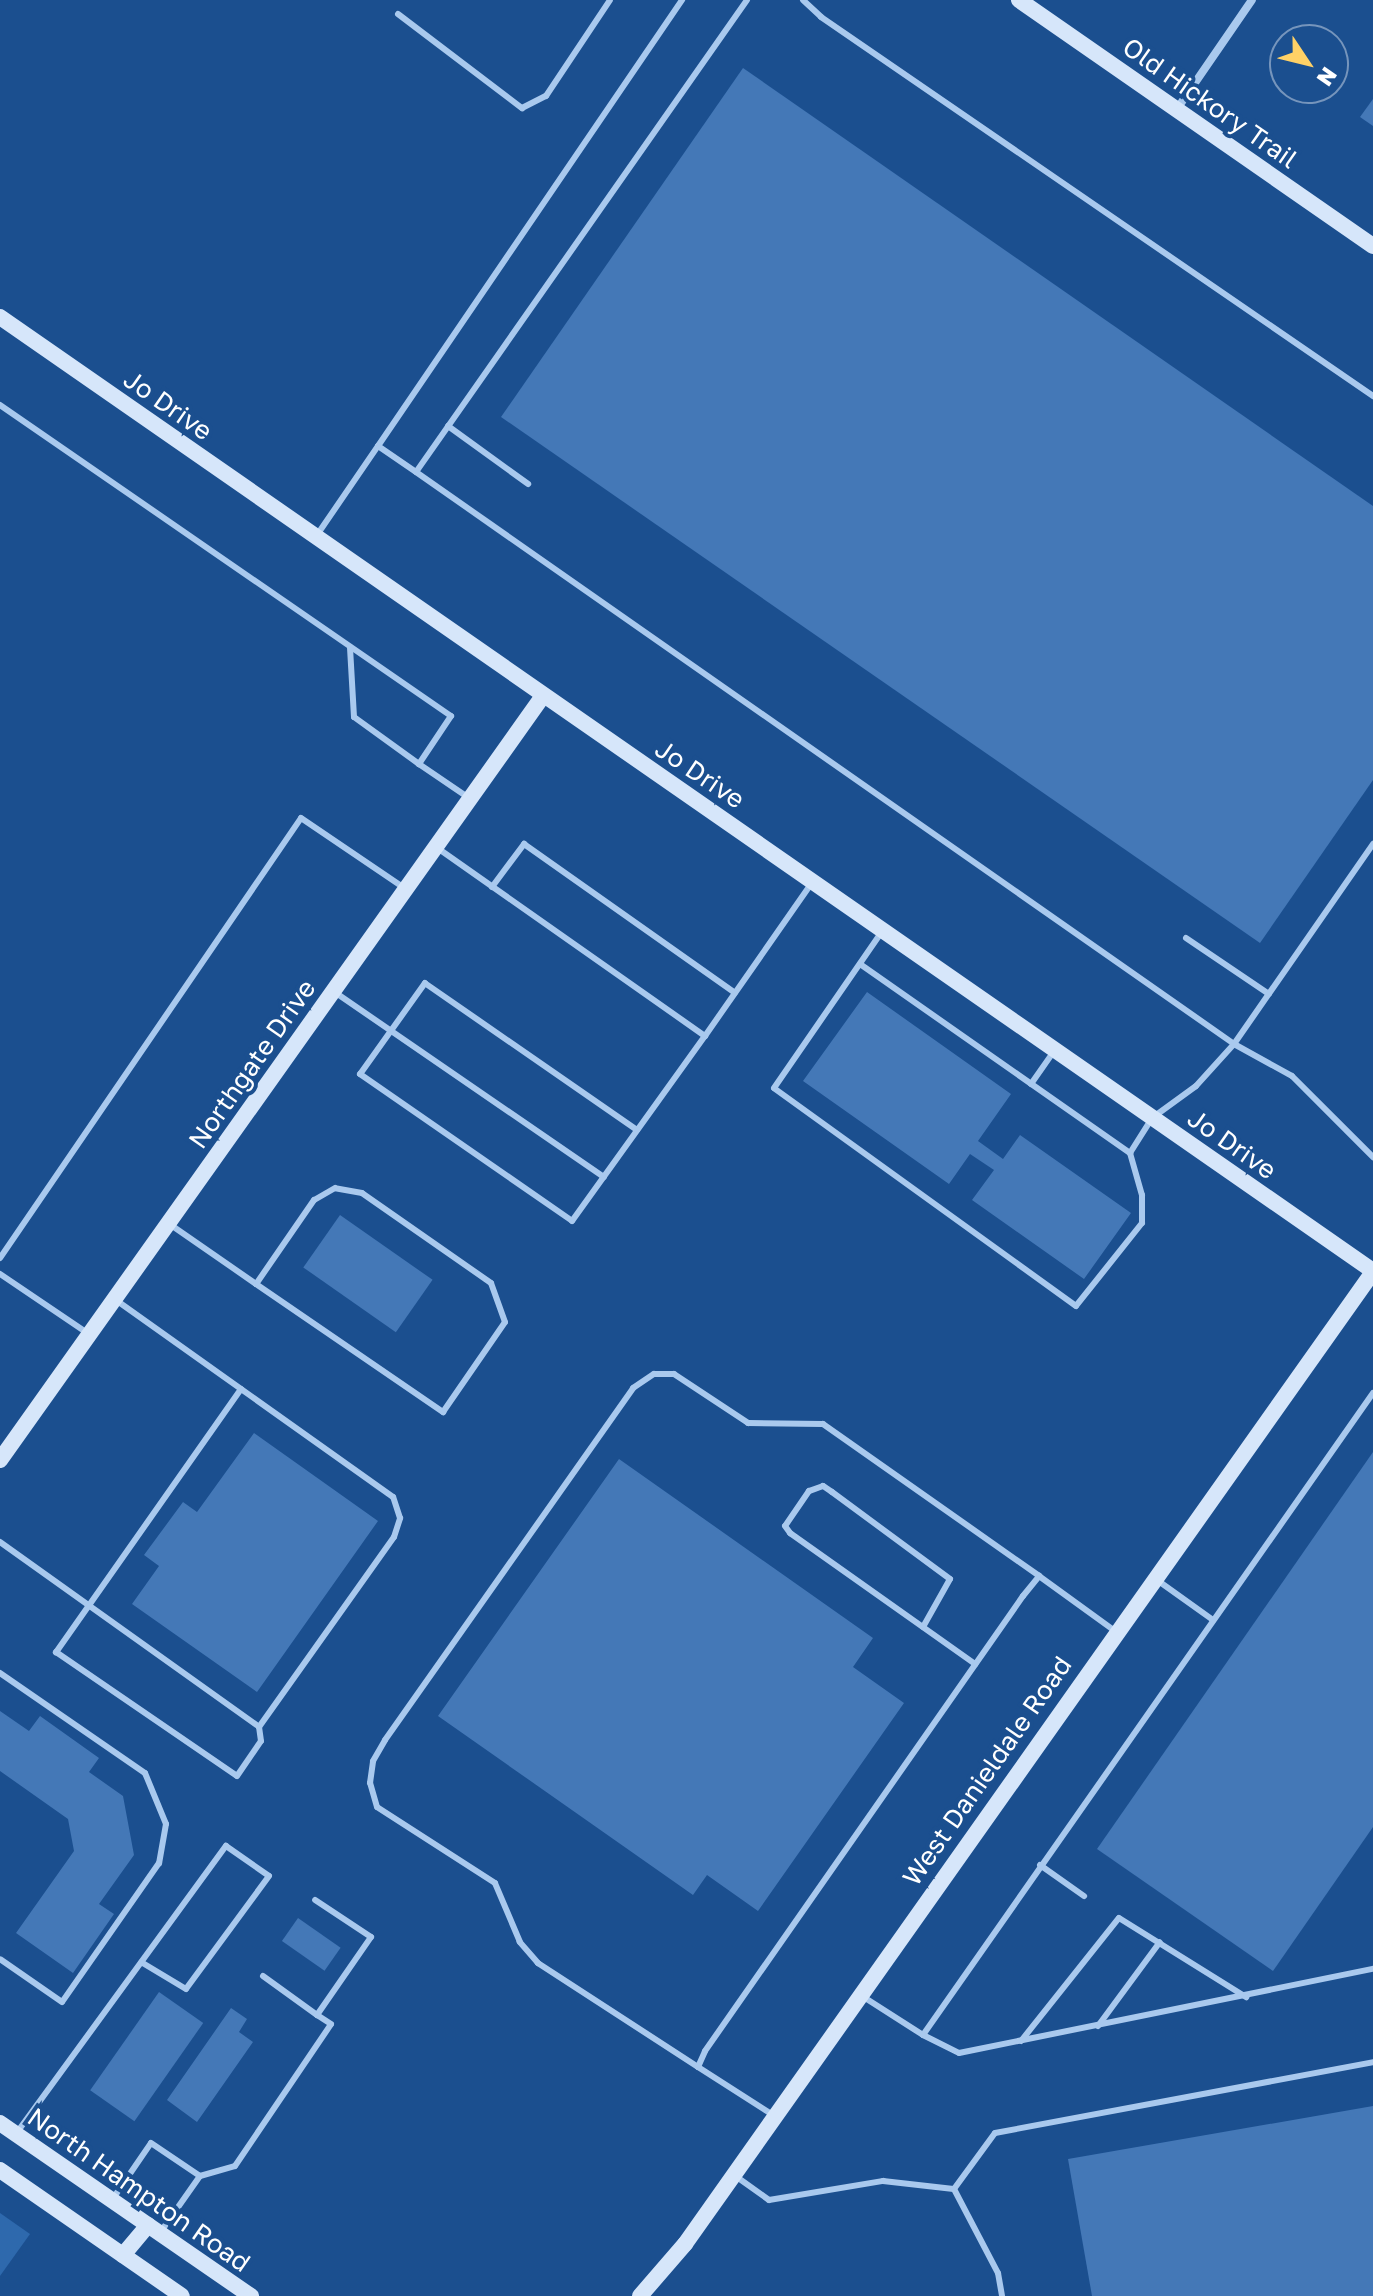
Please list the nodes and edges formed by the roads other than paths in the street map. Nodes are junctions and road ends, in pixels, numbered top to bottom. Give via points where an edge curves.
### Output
1 (610, 0) edge
2 (682, 0) edge
3 (747, 0) edge
4 (803, 0) edge
5 (1019, 0) edge
6 (1252, 0) edge
7 (398, 14) dead end
8 (1177, 109) junction
9 (1373, 246) edge
10 (0, 317) edge
11 (1373, 396) edge
12 (0, 405) edge
13 (448, 426) junction
14 (378, 446) junction
15 (416, 472) junction
16 (528, 484) dead end
17 (315, 537) junction
18 (350, 647) junction
19 (543, 696) junction
20 (419, 764) junction
21 (470, 798) junction
22 (1373, 844) edge
23 (436, 847) junction
24 (814, 881) junction
25 (492, 887) junction
26 (406, 889) junction
27 (883, 930) junction
28 (1186, 938) dead end
29 (860, 964) junction
30 (333, 991) junction
31 (735, 993) junction
32 (1269, 994) junction
33 (391, 1031) junction
34 (705, 1036) junction
35 (1234, 1044) junction
36 (1055, 1050) junction
37 (1031, 1084) junction
38 (1152, 1118) junction
39 (637, 1130) junction
40 (1130, 1153) junction
41 (1373, 1157) edge
42 (604, 1177) junction
43 (168, 1223) junction
44 (0, 1258) edge
45 (1373, 1272) edge
46 (0, 1274) edge
47 (256, 1284) junction
48 (114, 1299) junction
49 (90, 1335) junction
50 (241, 1389) junction
51 (1373, 1393) edge
52 (0, 1460) edge
53 (0, 1542) edge
54 (1039, 1576) junction
55 (1153, 1578) junction
56 (89, 1606) junction
57 (1213, 1620) junction
58 (923, 1627) junction
59 (1115, 1631) junction
60 (975, 1664) junction
61 (0, 1673) edge
62 (259, 1727) junction
63 (1040, 1865) junction
64 (1084, 1896) dead end
65 (315, 1900) dead end
66 (1160, 1942) junction
67 (0, 1959) edge
68 (141, 1962) junction
69 (1373, 1969) edge
70 (263, 1976) dead end
71 (860, 1995) junction
72 (1247, 1997) junction
73 (317, 2015) junction
74 (1098, 2026) junction
75 (923, 2035) junction
76 (1021, 2041) junction
77 (1373, 2062) edge
78 (698, 2067) junction
79 (775, 2116) junction
80 (0, 2123) edge
81 (15, 2134) junction
82 (0, 2170) edge
83 (734, 2175) junction
84 (200, 2176) junction
85 (954, 2189) junction
86 (112, 2200) junction
87 (154, 2229) junction
88 (123, 2255) junction
89 (182, 2296) edge
90 (251, 2296) edge
91 (640, 2296) edge
92 (1002, 2296) edge

1 - 7 lane via 546,96 522,108
2 - 14 lane
3 - 13 lane
4 - 11 lane
5 - 8 street, Old Hickory Trail
6 - 8 street
8 - 9 street, Old Hickory Trail
10 - 17 street, Jo Drive
12 - 18 lane
13 - 15 lane
13 - 16 lane
14 - 15 lane
14 - 17 lane
15 - 35 lane
17 - 19 street, Jo Drive
18 - 20 lane via 354,717
18 - 20 lane via 451,716
19 - 21 street, Northgate Drive
19 - 24 street, Jo Drive
20 - 21 lane
21 - 23 street, Northgate Drive
22 - 32 lane
23 - 25 lane
23 - 26 street, Northgate Drive
24 - 27 street, Jo Drive
24 - 31 lane
25 - 31 lane via 524,844
25 - 34 lane
26 - 30 street, Northgate Drive
26 - 44 lane via 301,818
27 - 29 lane
27 - 36 street, Jo Drive
28 - 32 lane
29 - 37 lane
29 - 40 lane via 774,1088 1076,1306 1142,1223 1142,1195
30 - 33 lane
30 - 43 street, Northgate Drive
31 - 34 lane
32 - 35 lane
33 - 39 lane via 425,983
33 - 42 lane
33 - 42 lane via 360,1074 572,1221
34 - 39 lane
35 - 38 lane via 1196,1086
35 - 41 lane via 1292,1076
36 - 37 lane
36 - 38 street, Jo Drive
37 - 40 lane
38 - 40 lane
38 - 45 street, Jo Drive
39 - 42 lane
43 - 47 lane
43 - 48 street, Northgate Drive
45 - 55 street, West Danieldale Road
46 - 49 lane
47 - 47 lane via 443,1412 505,1322 491,1283 362,1193 335,1188 314,1200
48 - 49 street, Northgate Drive
48 - 50 lane
49 - 52 street, Northgate Drive
50 - 56 lane
50 - 62 lane via 393,1497 400,1518 394,1537
51 - 57 lane
53 - 56 lane
54 - 59 lane
54 - 60 lane
54 - 78 lane via 823,1424 748,1423 674,1374 654,1374 633,1388 385,1740 373,1761 370,1783 377,1807 495,1883 520,1942 538,1963
55 - 57 lane
55 - 59 street, West Danieldale Road
56 - 62 lane
56 - 62 lane via 56,1652 237,1776 261,1741
57 - 63 lane
58 - 58 lane via 790,1533 785,1526 809,1491 823,1486 950,1579
58 - 60 lane
59 - 71 street, West Danieldale Road
60 - 78 lane
61 - 67 lane via 145,1773 166,1824 159,1863 62,2002
63 - 64 lane
63 - 75 lane
65 - 73 lane via 371,1937
66 - 72 lane
66 - 74 lane
66 - 76 lane via 1126,1919 1112,1919
68 - 68 lane via 226,1846 269,1876 186,1989
68 - 81 lane
69 - 72 lane
70 - 73 lane
71 - 75 lane
71 - 79 street, West Danieldale Road
72 - 74 lane
73 - 84 lane via 331,2024 235,2166
74 - 76 lane
75 - 76 lane via 959,2053
77 - 85 lane via 995,2133
78 - 79 lane
79 - 83 street, West Danieldale Road
80 - 81 street, North Hampton Road
81 - 86 street, North Hampton Road
82 - 88 street
83 - 85 lane via 769,2200 883,2181
83 - 91 street, West Danieldale Road
84 - 86 lane via 151,2143
84 - 87 lane
85 - 92 lane via 998,2273
86 - 87 street, North Hampton Road
87 - 88 street
87 - 90 street, North Hampton Road
88 - 89 street

